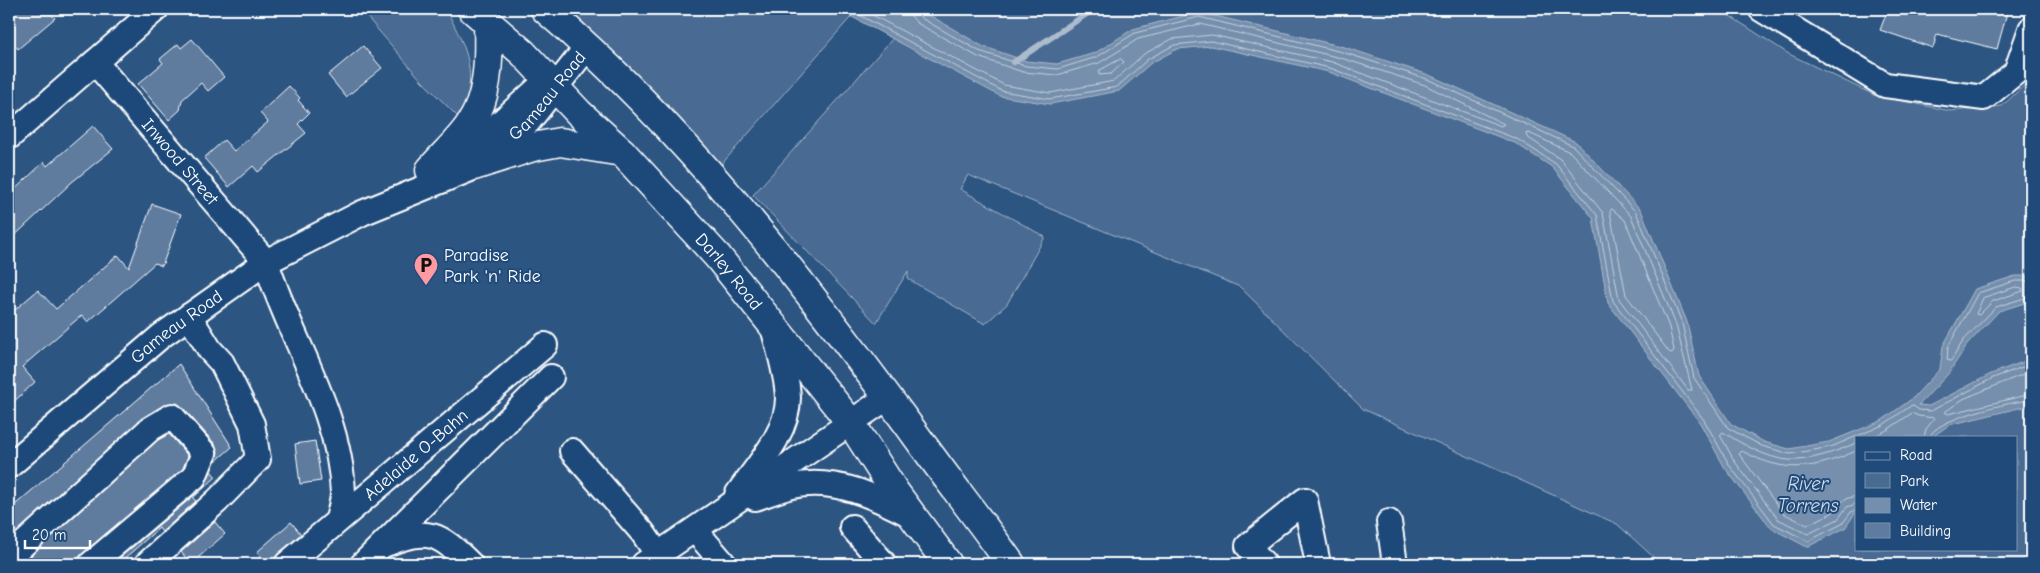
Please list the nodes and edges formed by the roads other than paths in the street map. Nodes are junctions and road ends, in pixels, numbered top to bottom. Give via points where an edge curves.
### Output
1 (156, 9) edge
2 (545, 9) edge
3 (1760, 9) edge
4 (480, 16) edge
5 (2031, 29) edge
6 (587, 47) junction
7 (95, 62) junction
8 (552, 84) junction
9 (9, 137) edge
10 (622, 152) junction
11 (474, 166) junction
12 (430, 170) junction
13 (362, 213) junction
14 (266, 262) junction
15 (189, 316) junction
16 (772, 323) junction
17 (545, 344) dead end
18 (551, 377) dead end
19 (888, 397) junction
20 (851, 423) junction
21 (572, 451) dead end
22 (9, 466) edge
23 (729, 507) junction
24 (911, 515) junction
25 (338, 519) junction
26 (1389, 522) dead end
27 (852, 527) dead end
28 (695, 530) junction
29 (383, 546) junction
30 (18, 551) edge
31 (651, 559) edge
32 (91, 564) edge
33 (147, 564) edge
34 (287, 564) edge
35 (362, 564) edge
36 (470, 564) edge
37 (724, 564) edge
38 (884, 564) edge
39 (948, 564) edge
40 (1011, 564) edge
41 (1264, 564) edge
42 (1318, 564) edge
43 (1395, 564) edge

1 - 7 street
2 - 6 main road
3 - 5 street via 1885,85 1984,98 2016,72
4 - 8 main road, Darley Road via 523,52
4 - 12 main road via 487,64 481,100 476,114
6 - 8 street, Gameau Road
6 - 19 main road via 704,164
7 - 9 street
7 - 14 street, Inwood Street
8 - 10 main road, Darley Road
8 - 11 street, Gameau Road via 512,138
8 - 12 street, Gameau Road via 489,133
10 - 11 main road via 572,142 554,142
10 - 16 main road, Darley Road via 718,257
11 - 13 street, Gameau Road
12 - 13 street, Gameau Road
13 - 14 street, Gameau Road
14 - 15 street, Gameau Road
14 - 25 street via 278,300 328,414 338,449 344,495
15 - 22 street, Gameau Road via 161,336
15 - 33 street via 222,363 252,424 258,459 218,501
16 - 20 main road, Darley Road
16 - 23 street via 787,383 786,415 773,442
17 - 25 street, Adelaide O-Bahn
18 - 29 street, Adelaide O-Bahn
19 - 20 street
19 - 40 main road
20 - 23 street
20 - 24 main road, Darley Road
21 - 31 street via 643,533
23 - 24 street via 792,486 828,484 861,492
23 - 28 street
24 - 39 main road, Darley Road
25 - 34 street, Adelaide O-Bahn
26 - 43 street
27 - 38 street
28 - 31 street
28 - 37 street
29 - 35 street, Adelaide O-Bahn
29 - 36 street via 411,534 432,536 449,543
30 - 32 street via 150,429 172,416 204,453 195,476
41 - 42 street via 1248,546 1305,500

